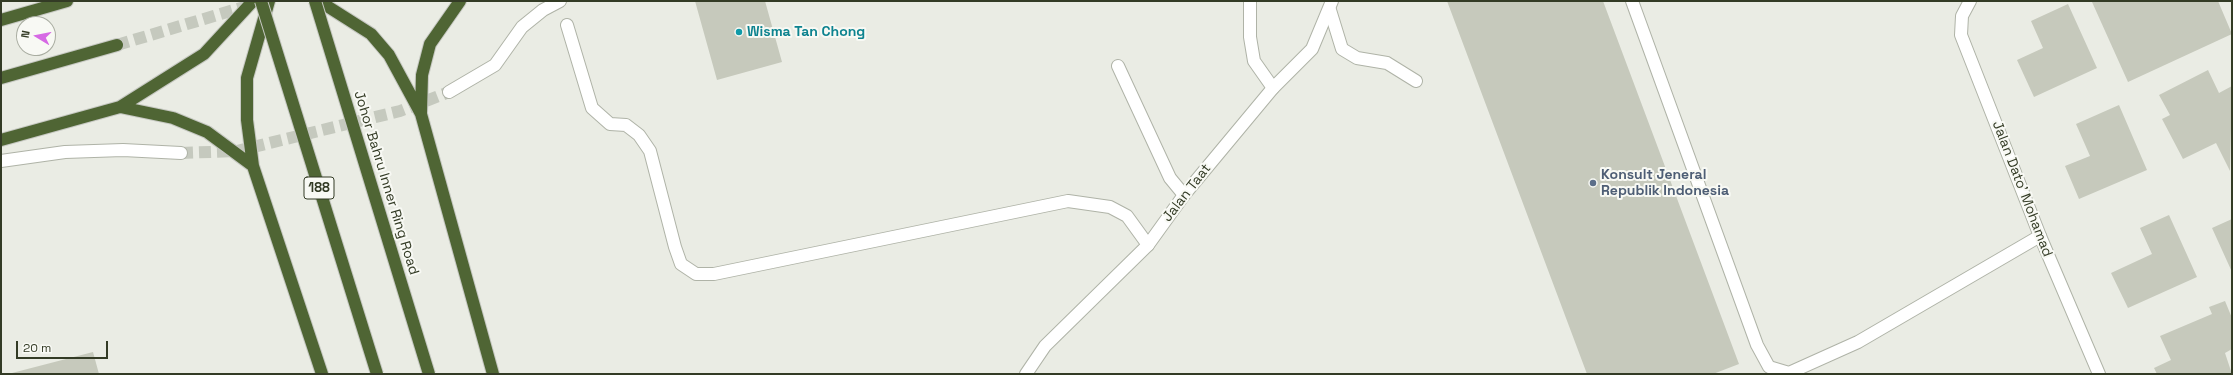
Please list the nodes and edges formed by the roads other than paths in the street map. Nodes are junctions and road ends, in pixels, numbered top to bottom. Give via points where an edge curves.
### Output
1 (67, 1) edge
2 (253, 1) edge
3 (261, 1) edge
4 (269, 1) edge
5 (315, 1) edge
6 (319, 1) edge
7 (453, 1) edge
8 (460, 1) edge
9 (560, 1) edge
10 (1250, 1) edge
11 (1632, 1) edge
12 (1970, 1) edge
13 (1331, 6) edge
14 (1, 20) edge
15 (567, 25) dead end
16 (117, 44) tunnel mouth
17 (1118, 66) dead end
18 (1, 78) edge
19 (1416, 81) dead end
20 (1273, 88) junction
21 (449, 92) tunnel mouth
22 (120, 107) junction
23 (420, 114) junction
24 (1, 140) edge
25 (181, 153) tunnel mouth
26 (1, 161) edge
27 (252, 166) junction
28 (1184, 195) junction
29 (2040, 236) junction
30 (1148, 245) junction
31 (322, 374) edge
32 (377, 374) edge
33 (429, 374) edge
34 (493, 374) edge
35 (1026, 374) edge
36 (2099, 374) edge

1 - 14 highway
2 - 22 highway via 204,54
3 - 32 highway, 188, bridge
4 - 27 highway via 247,78 247,120
5 - 33 highway, Johor Bahru Inner Ring Road, bridge
6 - 23 highway via 371,34 389,55
7 - 8 highway
8 - 23 highway via 430,44 422,75
9 - 21 street via 543,10 522,27 495,65
10 - 20 street via 1250,37 1254,61
11 - 29 street via 1757,345 1768,367 1789,373 1858,342
12 - 29 street, Jalan Dato' Mohamad via 1962,16 1961,35
13 - 19 street via 1342,49 1356,58 1387,63
13 - 20 street, Jalan Taat via 1312,48
15 - 30 street via 592,108 610,124 626,126 635,132 650,150 681,264 696,274 714,274 1068,201 1110,207 1127,216
16 - 18 highway
17 - 28 street via 1170,178
20 - 28 street, Jalan Taat
22 - 24 highway
22 - 27 highway via 173,118 207,132
23 - 34 highway
25 - 26 street via 123,150 64,152
27 - 31 highway
28 - 30 street, Jalan Taat
29 - 36 street, Jalan Dato' Mohamad
30 - 35 street, Jalan Taat via 1045,346

